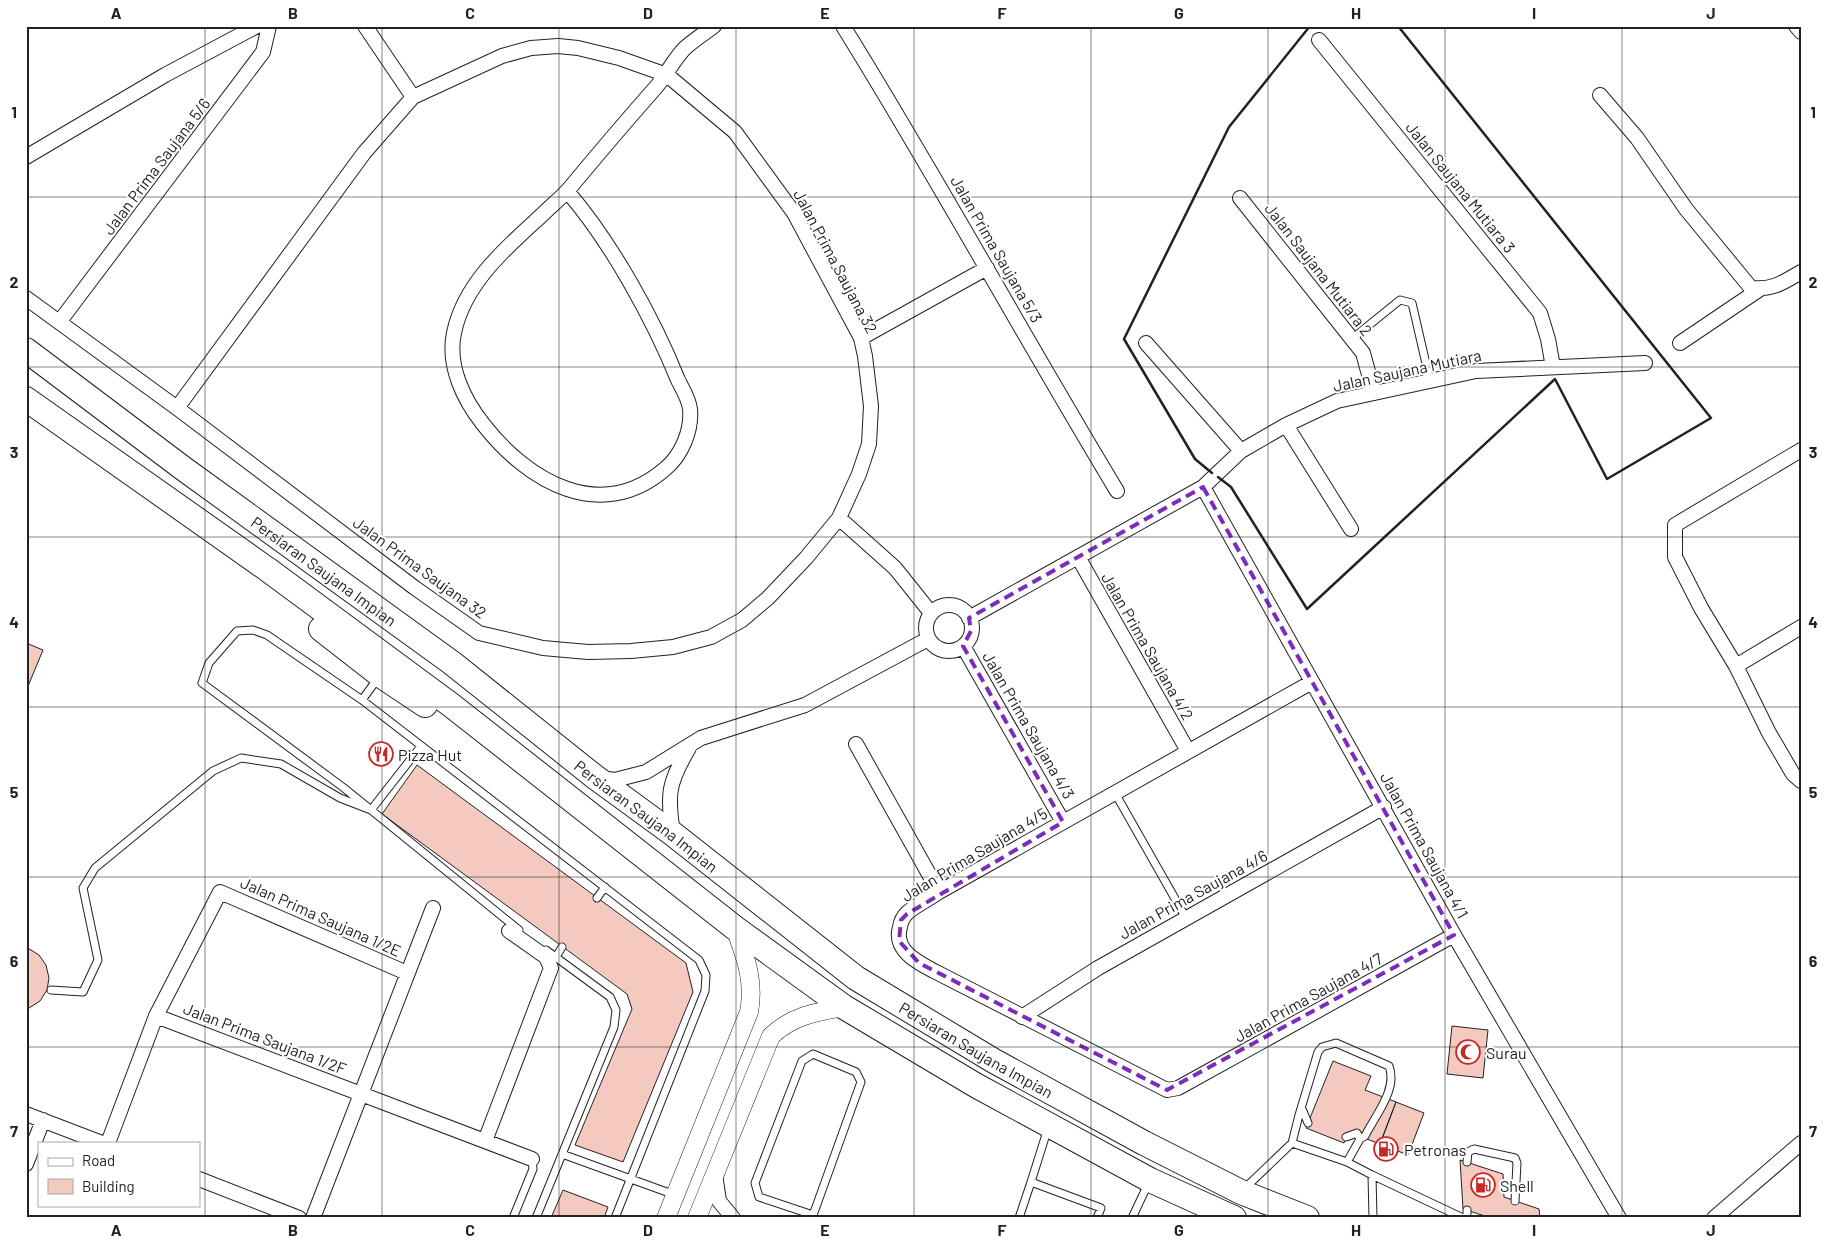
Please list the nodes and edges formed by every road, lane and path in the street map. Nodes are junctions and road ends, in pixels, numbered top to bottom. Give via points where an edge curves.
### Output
1 (257, 26) edge
2 (269, 26) edge
3 (365, 26) edge
4 (714, 26) edge
5 (843, 26) edge
6 (1796, 26) edge
7 (1801, 32) edge
8 (1319, 40) dead end
9 (667, 75) junction
10 (1600, 95) dead end
11 (413, 97) junction
12 (26, 157) edge
13 (567, 192) junction
14 (1240, 198) dead end
15 (987, 268) junction
16 (1801, 272) edge
17 (1760, 289) junction
18 (26, 298) edge
19 (60, 321) junction
20 (861, 338) junction
21 (1353, 338) junction
22 (1146, 343) dead end
23 (1680, 343) dead end
24 (26, 350) edge
25 (1645, 363) dead end
26 (1553, 367) junction
27 (1430, 381) junction
28 (1374, 393) junction
29 (26, 399) edge
30 (177, 408) junction
31 (1286, 425) junction
32 (1801, 450) edge
33 (1241, 451) junction
34 (1203, 487) junction
35 (1117, 490) dead end
36 (839, 518) junction
37 (1351, 529) dead end
38 (1078, 557) junction
39 (286, 584) junction
40 (932, 613) junction
41 (969, 618) junction
42 (1801, 627) edge
43 (928, 639) junction
44 (964, 646) junction
45 (1736, 666) junction
46 (380, 675) junction
47 (1312, 682) junction
48 (362, 700) junction
49 (477, 725) junction
50 (856, 744) dead end
51 (421, 746) junction
52 (689, 748) junction
53 (1188, 751) junction
54 (595, 777) junction
55 (1797, 778) edge
56 (1115, 793) junction
57 (1384, 807) junction
58 (371, 810) junction
59 (1063, 822) junction
60 (673, 834) junction
61 (605, 887) junction
62 (939, 892) junction
63 (597, 898) dead end
64 (433, 908) dead end
65 (1186, 918) junction
66 (735, 928) junction
67 (509, 931) dead end
68 (1454, 935) junction
69 (562, 947) dead end
70 (556, 957) junction
71 (408, 973) junction
72 (52, 990) dead end
73 (844, 1007) junction
74 (156, 1016) junction
75 (1022, 1017) junction
76 (1178, 1088) joint
77 (361, 1094) junction
78 (26, 1114) edge
79 (1299, 1115) junction
80 (43, 1120) junction
81 (1308, 1123) dead end
82 (1049, 1125) junction
83 (1346, 1137) dead end
84 (1360, 1139) junction
85 (485, 1141) junction
86 (99, 1142) edge
87 (108, 1142) edge
88 (1292, 1143) junction
89 (1801, 1143) edge
90 (562, 1154) junction
91 (532, 1158) joint
92 (1347, 1162) junction
93 (1467, 1162) dead end
94 (26, 1164) edge
95 (715, 1173) junction
96 (1372, 1175) junction
97 (200, 1180) edge
98 (630, 1180) junction
99 (1150, 1180) junction
100 (1031, 1182) junction
101 (1241, 1192) junction
102 (675, 1195) junction
103 (1515, 1201) dead end
104 (801, 1210) junction
105 (813, 1216) edge
106 (299, 1218) edge
107 (313, 1218) edge
108 (513, 1218) edge
109 (536, 1218) edge
110 (615, 1218) edge
111 (666, 1218) edge
112 (697, 1218) edge
113 (733, 1218) edge
114 (799, 1218) edge
115 (1018, 1218) edge
116 (1097, 1218) edge
117 (1132, 1218) edge
118 (1234, 1218) edge
119 (1307, 1218) edge
120 (1373, 1218) edge
121 (1463, 1218) edge
122 (1619, 1218) edge
123 (1714, 1218) edge

1 - 12 street
2 - 19 street, Jalan Prima Saujana 5/6 via 263,52
3 - 11 street
4 - 9 street via 684,49
5 - 15 street, Jalan Prima Saujana 5/3
6 - 7 street
8 - 26 street, Jalan Saujana Mutiara 3 via 1540,313
9 - 11 street via 578,48 531,48 502,56
9 - 13 street
9 - 20 street, Jalan Prima Saujana 32 via 736,132 758,160 794,213
10 - 17 street via 1637,138 1686,209 1736,271 1751,288
11 - 30 street via 364,153
13 - 13 street via 510,245 466,299 453,334 453,364 466,403 521,463 550,484 592,496 624,494 648,484 671,464 687,437 690,408 668,355 616,260 586,214
14 - 21 street, Jalan Saujana Mutiara 2
15 - 20 street
15 - 35 street, Jalan Prima Saujana 5/3
16 - 17 street via 1782,284
17 - 23 street
18 - 19 street, Jalan Prima Saujana 32
19 - 30 street, Jalan Prima Saujana 32
20 - 36 street, Jalan Prima Saujana 32 via 871,406 869,444
21 - 27 lane via 1400,300 1412,303
21 - 28 street, Jalan Saujana Mutiara 2 via 1363,353
22 - 33 street
24 - 54 highway, Persiaran Saujana Impian via 176,464 452,663
25 - 26 street, Jalan Saujana Mutiara
26 - 27 street, Jalan Saujana Mutiara via 1476,371
27 - 28 street, Jalan Saujana Mutiara
28 - 31 street, Jalan Saujana Mutiara via 1337,401
29 - 39 highway, Persiaran Saujana Impian
30 - 36 street, Jalan Prima Saujana 32 via 479,633 543,648 631,651 673,647 711,638 742,620 768,598
31 - 33 street, Jalan Saujana Mutiara
31 - 37 street
32 - 45 street via 1675,525 1674,557
33 - 34 street, Jalan Saujana Mutiara
34 - 38 street, Jalan Saujana Mutiara
34 - 47 street, Jalan Prima Saujana 4/1
36 - 40 street via 895,568
38 - 41 street, Jalan Saujana Mutiara
38 - 53 street, Jalan Prima Saujana 4/2
39 - 46 highway via 323,631
39 - 49 highway, Persiaran Saujana Impian
40 - 41 street via 945,605 960,608
40 - 43 street via 926,623
41 - 44 street via 972,631
42 - 45 street
43 - 44 street via 946,651
43 - 52 street via 805,705 701,738
44 - 59 street, Jalan Prima Saujana 4/3
45 - 55 street via 1769,733
46 - 48 lane
46 - 49 highway via 441,716
47 - 53 street, Jalan Prima Saujana 4/5
47 - 57 street, Jalan Prima Saujana 4/1
48 - 51 lane
48 - 58 lane via 267,635 253,630 236,631 208,663 202,683
49 - 66 highway, Persiaran Saujana Impian
50 - 62 street
51 - 58 lane
51 - 61 lane
52 - 54 street via 631,778
52 - 60 street via 672,782 668,798
53 - 56 street, Jalan Prima Saujana 4/5
54 - 60 highway, Persiaran Saujana Impian
56 - 59 street, Jalan Prima Saujana 4/5
56 - 65 lane
57 - 65 street, Jalan Prima Saujana 4/6
57 - 68 street, Jalan Prima Saujana 4/1
58 - 70 lane via 507,922
58 - 72 lane via 340,798 281,764 241,758 212,771 95,868 83,888 98,960 83,992
59 - 62 street, Jalan Prima Saujana 4/5
60 - 101 highway, Persiaran Saujana Impian via 856,978 994,1061
61 - 63 lane
61 - 98 lane via 700,960 706,975 705,992
62 - 75 street, Jalan Prima Saujana 4/5 via 901,920 899,941 903,948 919,963
64 - 71 street
65 - 75 street, Jalan Prima Saujana 4/6 via 1098,968
66 - 73 highway, Persiaran Saujana Impian
66 - 102 street via 751,978 749,1012
67 - 85 street via 546,957 551,968
68 - 76 street, Jalan Prima Saujana 4/7
68 - 122 street, Jalan Prima Saujana 4/1
69 - 70 lane
70 - 90 lane via 610,997 616,1010 614,1027
71 - 74 street, Jalan Prima Saujana 1/2E via 220,892
71 - 77 street
73 - 82 highway, Persiaran Saujana Impian
73 - 95 street via 798,1017 783,1024 771,1036
74 - 77 street, Jalan Prima Saujana 1/2F
74 - 87 street
75 - 76 street, Jalan Prima Saujana 4/5 via 1156,1087
77 - 85 street, Jalan Prima Saujana 1/2F
77 - 107 street
78 - 80 street
79 - 81 lane via 1303,1112
79 - 84 lane via 1318,1052 1322,1047 1336,1043 1389,1066 1392,1073 1389,1090 1365,1136
79 - 88 lane
80 - 86 street
80 - 94 street
82 - 99 highway, Persiaran Saujana Impian
82 - 100 lane
83 - 84 lane via 1357,1133
84 - 92 lane
85 - 91 street, Jalan Prima Saujana 1/2F
88 - 92 lane
88 - 101 lane
89 - 123 street
90 - 98 lane
90 - 109 lane
91 - 108 lane via 533,1169
92 - 96 lane
93 - 103 lane via 1468,1152 1474,1149 1515,1158
95 - 112 street
95 - 113 street via 719,1201
96 - 120 lane
96 - 121 lane
97 - 106 street
98 - 102 lane
98 - 110 lane
99 - 117 lane
99 - 118 highway, Persiaran Saujana Impian
100 - 115 lane
100 - 116 lane via 1101,1208
101 - 119 highway, Persiaran Saujana Impian
102 - 111 street
104 - 105 lane
104 - 105 lane via 759,1197 755,1183 802,1061 813,1054 856,1072 861,1082
104 - 114 lane

